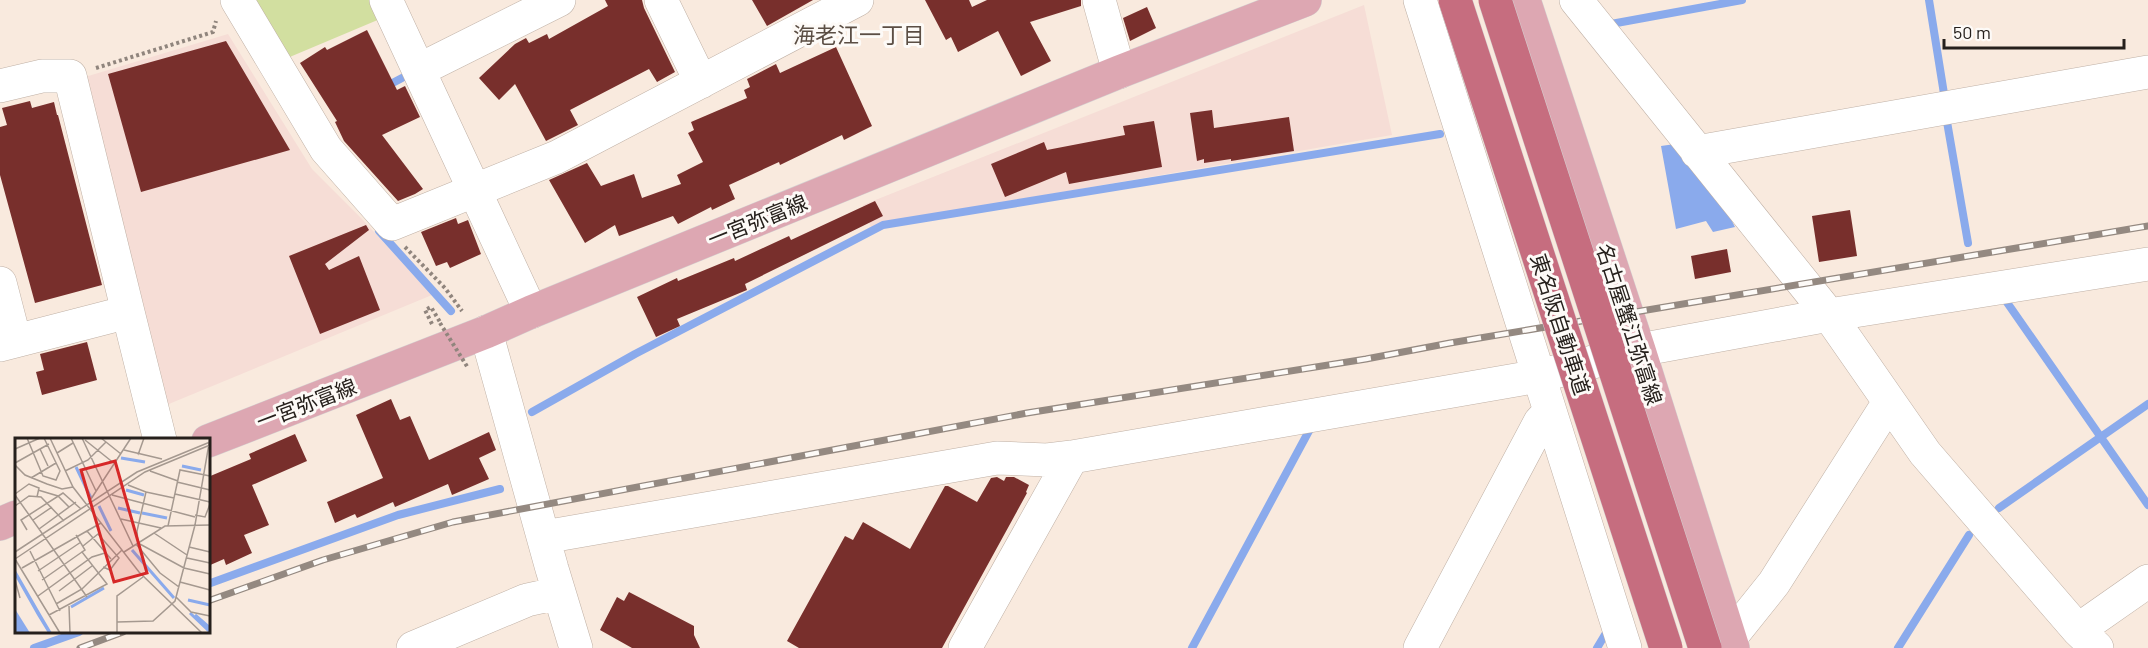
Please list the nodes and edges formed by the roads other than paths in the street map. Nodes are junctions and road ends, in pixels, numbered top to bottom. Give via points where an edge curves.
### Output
1 (386, 0) edge
2 (559, 0) edge
3 (661, 0) edge
4 (857, 0) edge
5 (1099, 0) edge
6 (1305, 0) edge
7 (1420, 0) edge
8 (1455, 0) edge
9 (1495, 0) edge
10 (1524, 0) edge
11 (1576, 0) edge
12 (227, 9) edge
13 (419, 70) junction
14 (1119, 72) junction
15 (2148, 72) edge
16 (700, 82) junction
17 (0, 86) edge
18 (1697, 152) junction
19 (474, 192) junction
20 (2148, 264) edge
21 (0, 283) edge
22 (128, 312) junction
23 (531, 312) junction
24 (1828, 315) junction
25 (477, 326) junction
26 (8, 343) edge
27 (1639, 350) junction
28 (1539, 376) junction
29 (1889, 402) junction
30 (1550, 411) junction
31 (160, 438) edge
32 (210, 440) edge
33 (1072, 457) junction
34 (15, 517) edge
35 (0, 524) edge
36 (544, 537) junction
37 (2148, 581) edge
38 (559, 593) junction
39 (2088, 639) edge
40 (566, 643) edge
41 (1723, 645) edge
42 (413, 648) edge
43 (602, 648) edge
44 (965, 648) edge
45 (1420, 648) edge
46 (1625, 648) edge
47 (1666, 648) edge

1 - 13 street
2 - 13 street
3 - 16 street
4 - 16 street
5 - 14 street
6 - 14 main road, 一宮弥富線
7 - 28 street
8 - 47 highway, 東名阪自動車道, bridge
9 - 41 highway, 東名阪自動車道, bridge
10 - 27 main road, 名古屋蟹江弥富線
11 - 18 street
12 - 19 street via 326,149 392,225
13 - 19 street
14 - 23 main road, 一宮弥富線
15 - 18 street
16 - 19 street via 557,157
17 - 22 street via 42,76 70,76
18 - 24 street
19 - 23 street
20 - 24 street
21 - 26 street
22 - 26 street
22 - 31 street
23 - 25 main road, 一宮弥富線
24 - 27 street
24 - 29 street
25 - 32 main road, 一宮弥富線
25 - 36 street
27 - 28 street
27 - 41 main road, 名古屋蟹江弥富線
28 - 30 street
28 - 33 street
29 - 39 street via 1925,453
29 - 41 street via 1774,583
30 - 45 street via 1540,422
30 - 46 street
33 - 36 street via 998,458
33 - 44 street
34 - 35 main road
36 - 38 street
37 - 39 street
38 - 40 street
38 - 42 street via 527,600
40 - 43 street

